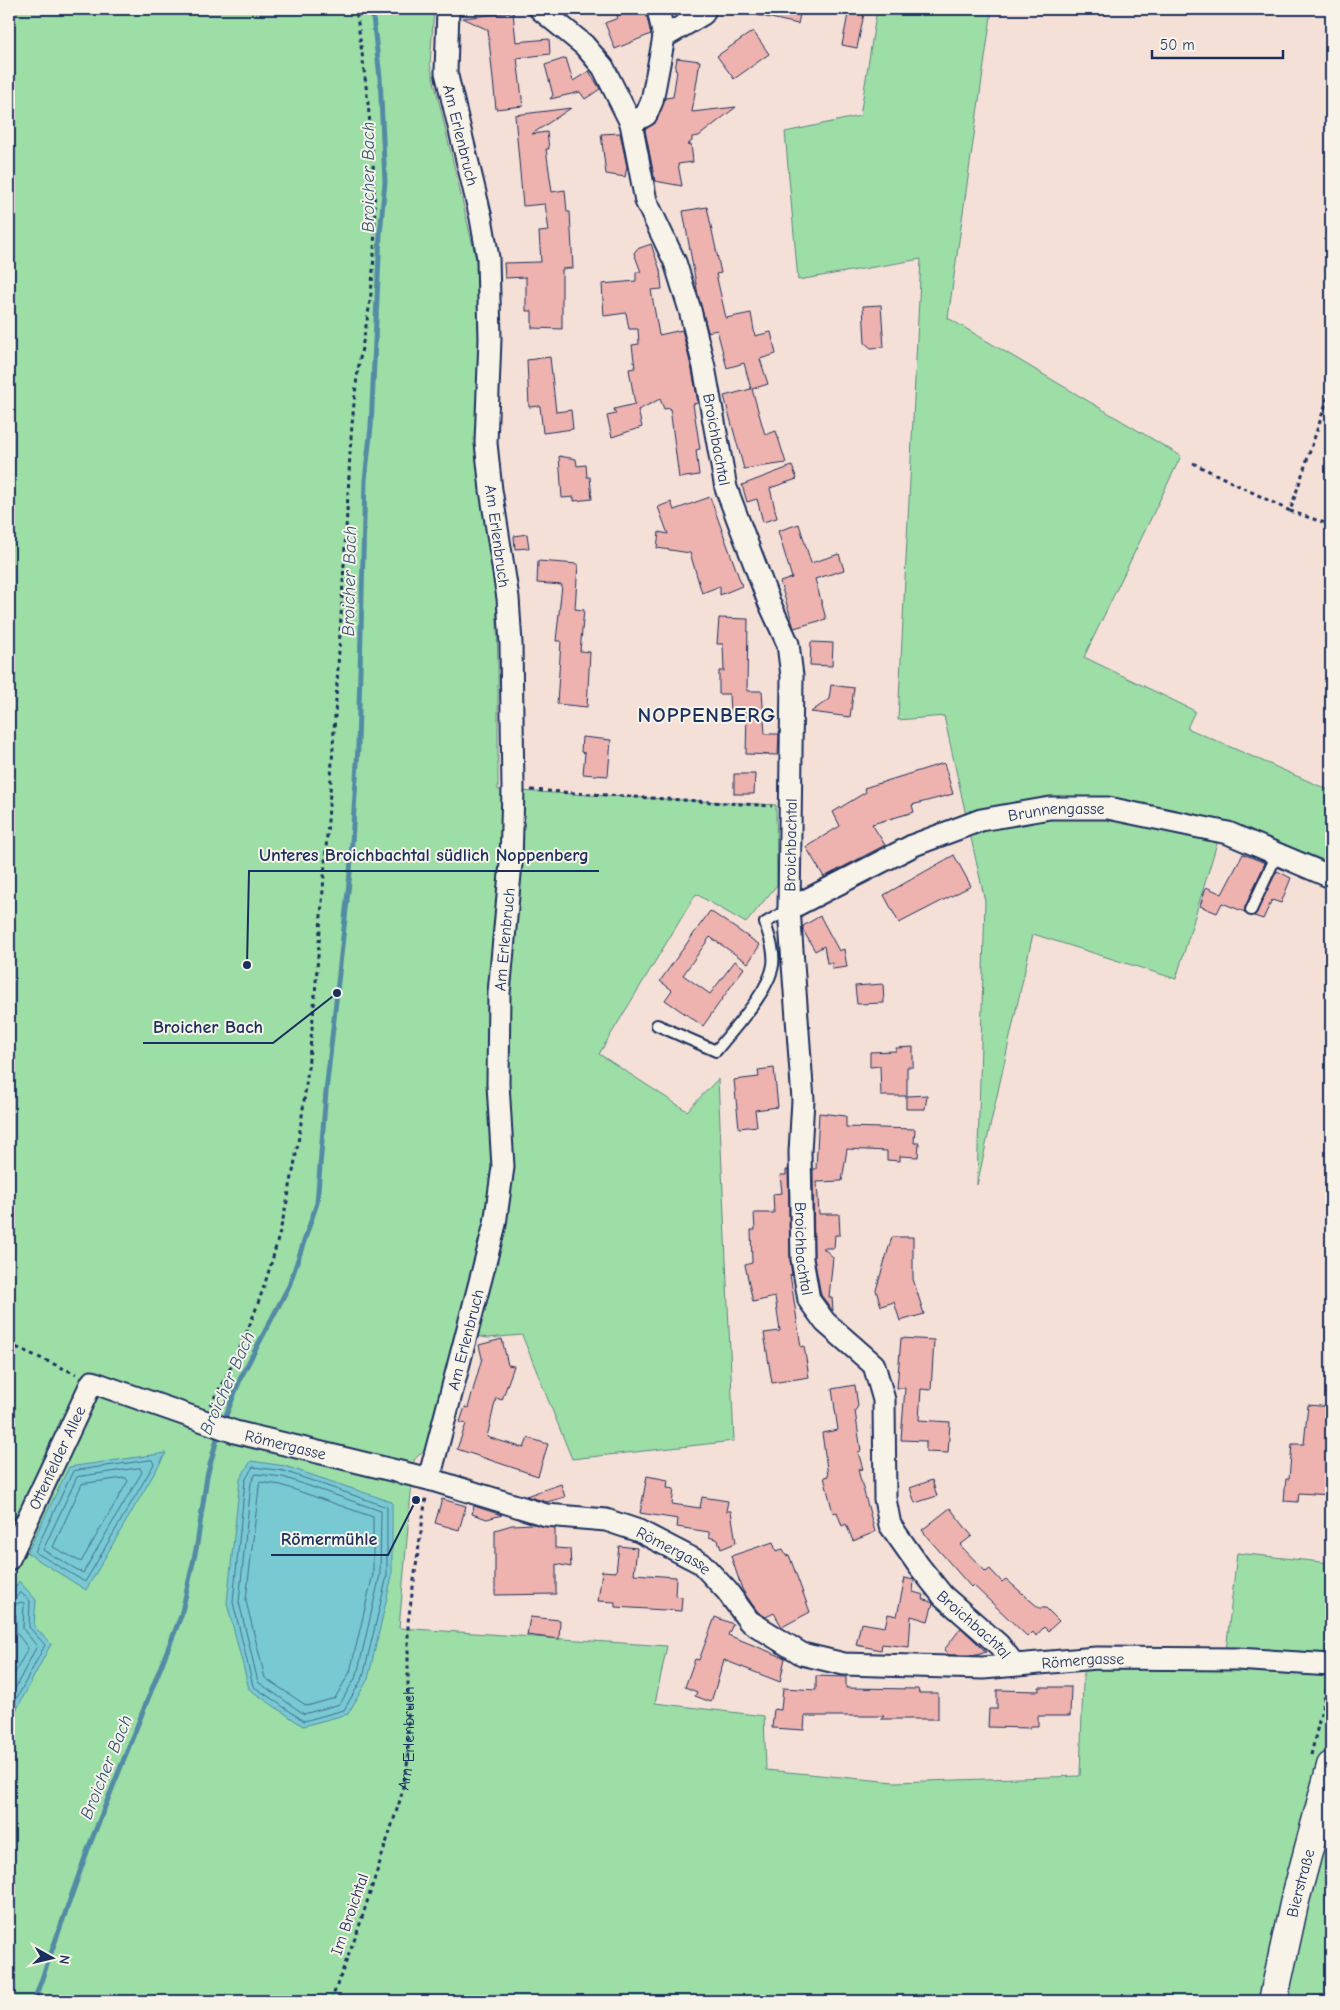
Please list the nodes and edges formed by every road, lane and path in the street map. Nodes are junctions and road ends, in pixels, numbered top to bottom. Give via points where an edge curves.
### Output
1 (356, 9) edge
2 (448, 9) edge
3 (540, 9) edge
4 (658, 9) edge
5 (705, 9) edge
6 (664, 37) junction
7 (632, 123) junction
8 (1331, 388) edge
9 (1193, 463) dead end
10 (1290, 511) junction
11 (1331, 526) edge
12 (513, 789) junction
13 (790, 808) junction
14 (1278, 854) junction
15 (1331, 877) edge
16 (789, 909) junction
17 (1250, 910) dead end
18 (657, 1024) dead end
19 (9, 1344) edge
20 (92, 1382) junction
21 (206, 1422) junction
22 (429, 1479) junction
23 (9, 1558) edge
24 (1014, 1664) junction
25 (1331, 1665) edge
26 (1331, 1766) edge
27 (390, 1834) joint
28 (331, 2001) edge
29 (1273, 2001) edge

1 - 21 path via 372,156 371,291 357,380 350,463 335,736 307,1063 297,1150 284,1218 242,1344
2 - 12 street, Am Erlenbruch via 446,72 488,258 490,339 486,443 508,598
3 - 7 street, Broichbachtal via 584,45 603,67
4 - 6 street
5 - 6 street via 703,14
6 - 7 street via 652,101 646,115
7 - 13 street, Broichbachtal via 646,201 675,262 690,310 726,488 788,644 792,676
8 - 10 path
9 - 10 path
10 - 11 path
12 - 13 path
12 - 22 street, Am Erlenbruch via 511,863 499,993 498,1084 503,1167 495,1224
13 - 16 street, Broichbachtal
14 - 15 street, Brunnengasse
14 - 16 street, Brunnengasse via 1228,833 1168,820 1108,808 1050,808 982,820 930,839
14 - 17 lane
16 - 18 lane via 765,923 773,965 765,986 716,1051
16 - 24 street, Broichbachtal via 803,1100 800,1152 802,1259 808,1300 825,1322 874,1366 884,1400 885,1499 890,1525 944,1596 999,1645
19 - 20 path
20 - 21 street, Römergasse
20 - 23 street, Ottenfelder Allee
21 - 22 street, Römergasse
22 - 24 street, Römergasse via 546,1515 606,1520 639,1531 701,1563 749,1621 802,1654 844,1664 983,1668
22 - 27 path, Am Erlenbruch via 408,1622 408,1760
24 - 25 street, Römergasse via 1096,1658 1237,1659
26 - 29 main road, Bierstraße via 1294,1904
27 - 28 path, Im Broichtal

